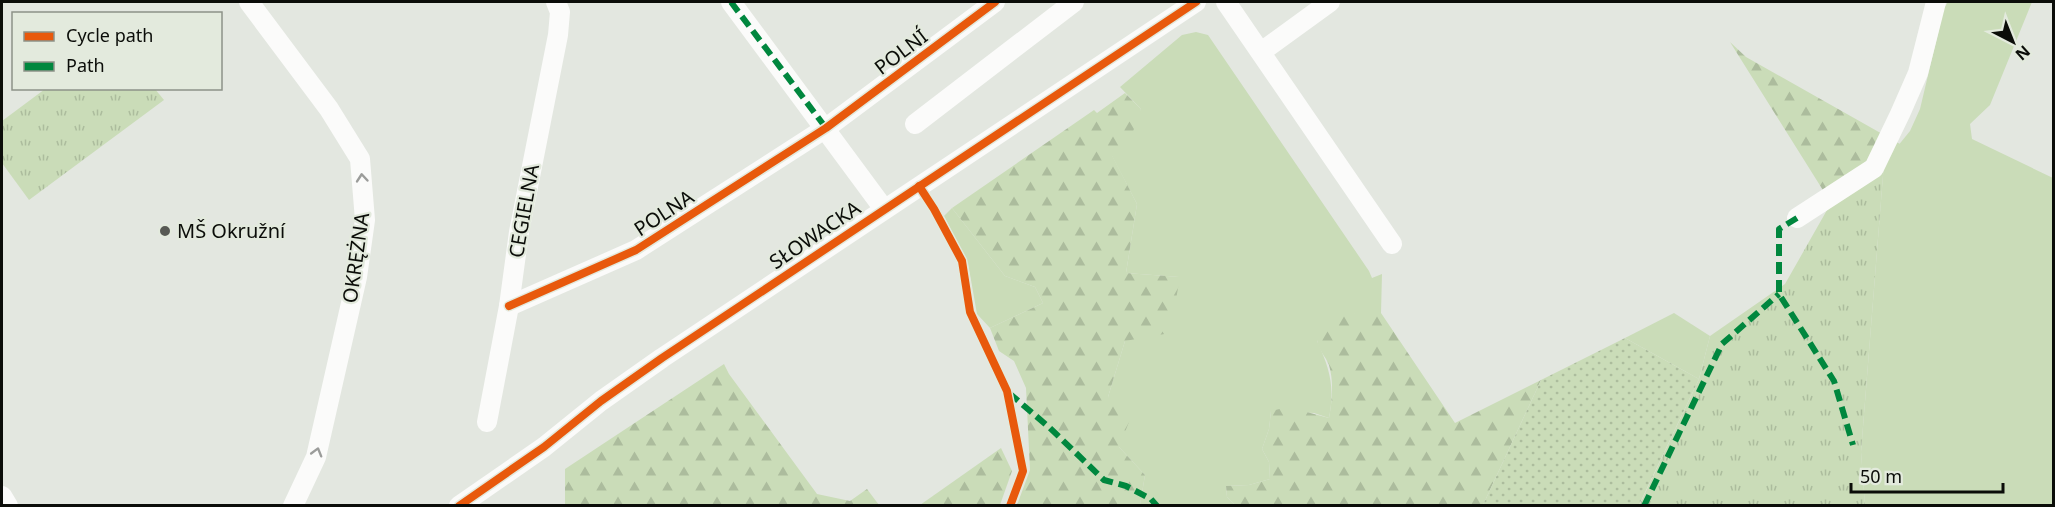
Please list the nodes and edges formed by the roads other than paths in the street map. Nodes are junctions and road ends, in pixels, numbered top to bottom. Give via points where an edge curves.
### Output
1 (249, 2) edge
2 (556, 2) edge
3 (731, 2) edge
4 (995, 2) edge
5 (1074, 2) edge
6 (1196, 2) edge
7 (1226, 2) edge
8 (1330, 2) edge
9 (1936, 2) edge
10 (1261, 52) junction
11 (915, 124) dead end
12 (826, 128) junction
13 (884, 208) junction
14 (1797, 218) dead end
15 (1392, 244) dead end
16 (509, 306) junction
17 (487, 422) dead end
18 (2, 496) edge
19 (8, 506) edge
20 (293, 506) edge
21 (459, 506) edge

20 -> 1 street, OKRĘŻNA via 316,457 357,277 365,220 360,159 329,109
2 - 16 street, CEGIELNA via 560,12 558,35 519,232
3 - 12 street
4 - 12 street, POLNÍ
5 - 11 street
6 - 13 street, SŁOWACKA
7 - 10 street
8 - 10 street
9 - 14 street via 1918,73 1874,168
10 - 15 street
12 - 13 street
12 - 16 street, POLNA via 636,250
13 - 21 street, SŁOWACKA via 662,358
16 - 17 street, CEGIELNA
18 - 19 street

